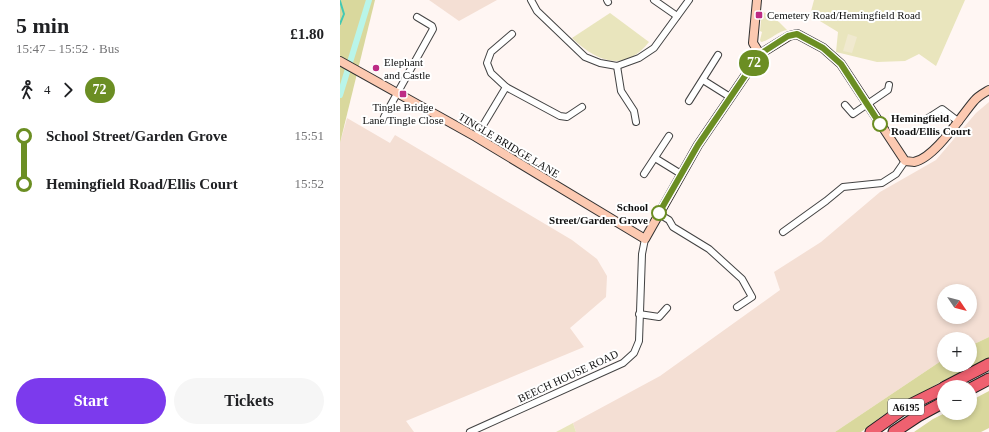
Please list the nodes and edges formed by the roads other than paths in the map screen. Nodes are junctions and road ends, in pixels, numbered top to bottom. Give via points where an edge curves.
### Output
1 (531, 0) edge
2 (654, 0) edge
3 (689, 0) edge
4 (757, 0) edge
5 (677, 16) junction
6 (417, 17) dead end
7 (512, 34) dead end
8 (760, 54) junction
9 (718, 55) dead end
10 (342, 62) edge
11 (617, 66) junction
12 (703, 80) junction
13 (889, 85) dead end
14 (506, 87) junction
15 (989, 90) edge
16 (397, 92) junction
17 (730, 97) junction
18 (689, 101) dead end
19 (867, 104) junction
20 (845, 105) dead end
21 (582, 107) dead end
22 (384, 116) dead end
23 (925, 120) dead end
24 (636, 122) dead end
25 (959, 122) junction
26 (668, 136) dead end
27 (476, 137) junction
28 (655, 158) junction
29 (905, 161) junction
30 (644, 174) dead end
31 (681, 174) junction
32 (659, 214) junction
33 (783, 232) dead end
34 (645, 239) junction
35 (737, 307) dead end
36 (667, 308) dead end
37 (639, 314) junction
38 (989, 364) edge
39 (989, 378) edge
40 (958, 380) edge
41 (977, 385) edge
42 (937, 391) edge
43 (937, 406) edge
44 (470, 432) edge
45 (871, 432) edge
46 (894, 432) edge

1 - 11 street via 537,10 585,57
2 - 5 street
3 - 5 street
4 - 8 street via 753,43
5 - 11 street via 654,48 640,58
6 - 16 street via 433,29
7 - 14 street via 491,52 487,63 491,72
8 - 17 street
8 - 19 street via 788,36 797,34 823,48 841,64
9 - 12 street
10 - 16 street, TINGLE BRIDGE LANE
11 - 24 street via 621,91 634,111
12 - 17 street
12 - 18 street
13 - 19 street via 888,90
14 - 21 street via 560,116 567,117
14 - 27 street
15 - 25 street via 975,100
16 - 22 street
16 - 27 street, TINGLE BRIDGE LANE
17 - 31 street
19 - 20 street via 853,114
19 - 29 street
23 - 25 street via 942,109
25 - 29 street via 932,152 921,160
26 - 28 street
27 - 34 street, TINGLE BRIDGE LANE
28 - 30 street
28 - 31 street
29 - 33 street via 896,174 882,183 843,186
31 - 32 street
32 - 34 street
32 - 35 street via 669,220 673,227 710,249 742,280 752,297
34 - 37 street, BEECH HOUSE ROAD
36 - 37 street via 659,317
37 - 44 street, BEECH HOUSE ROAD via 639,341 634,353 623,363
38 - 40 highway, A6195
39 - 41 highway
42 - 45 highway, A6195 via 906,407
43 - 46 highway, A6195

